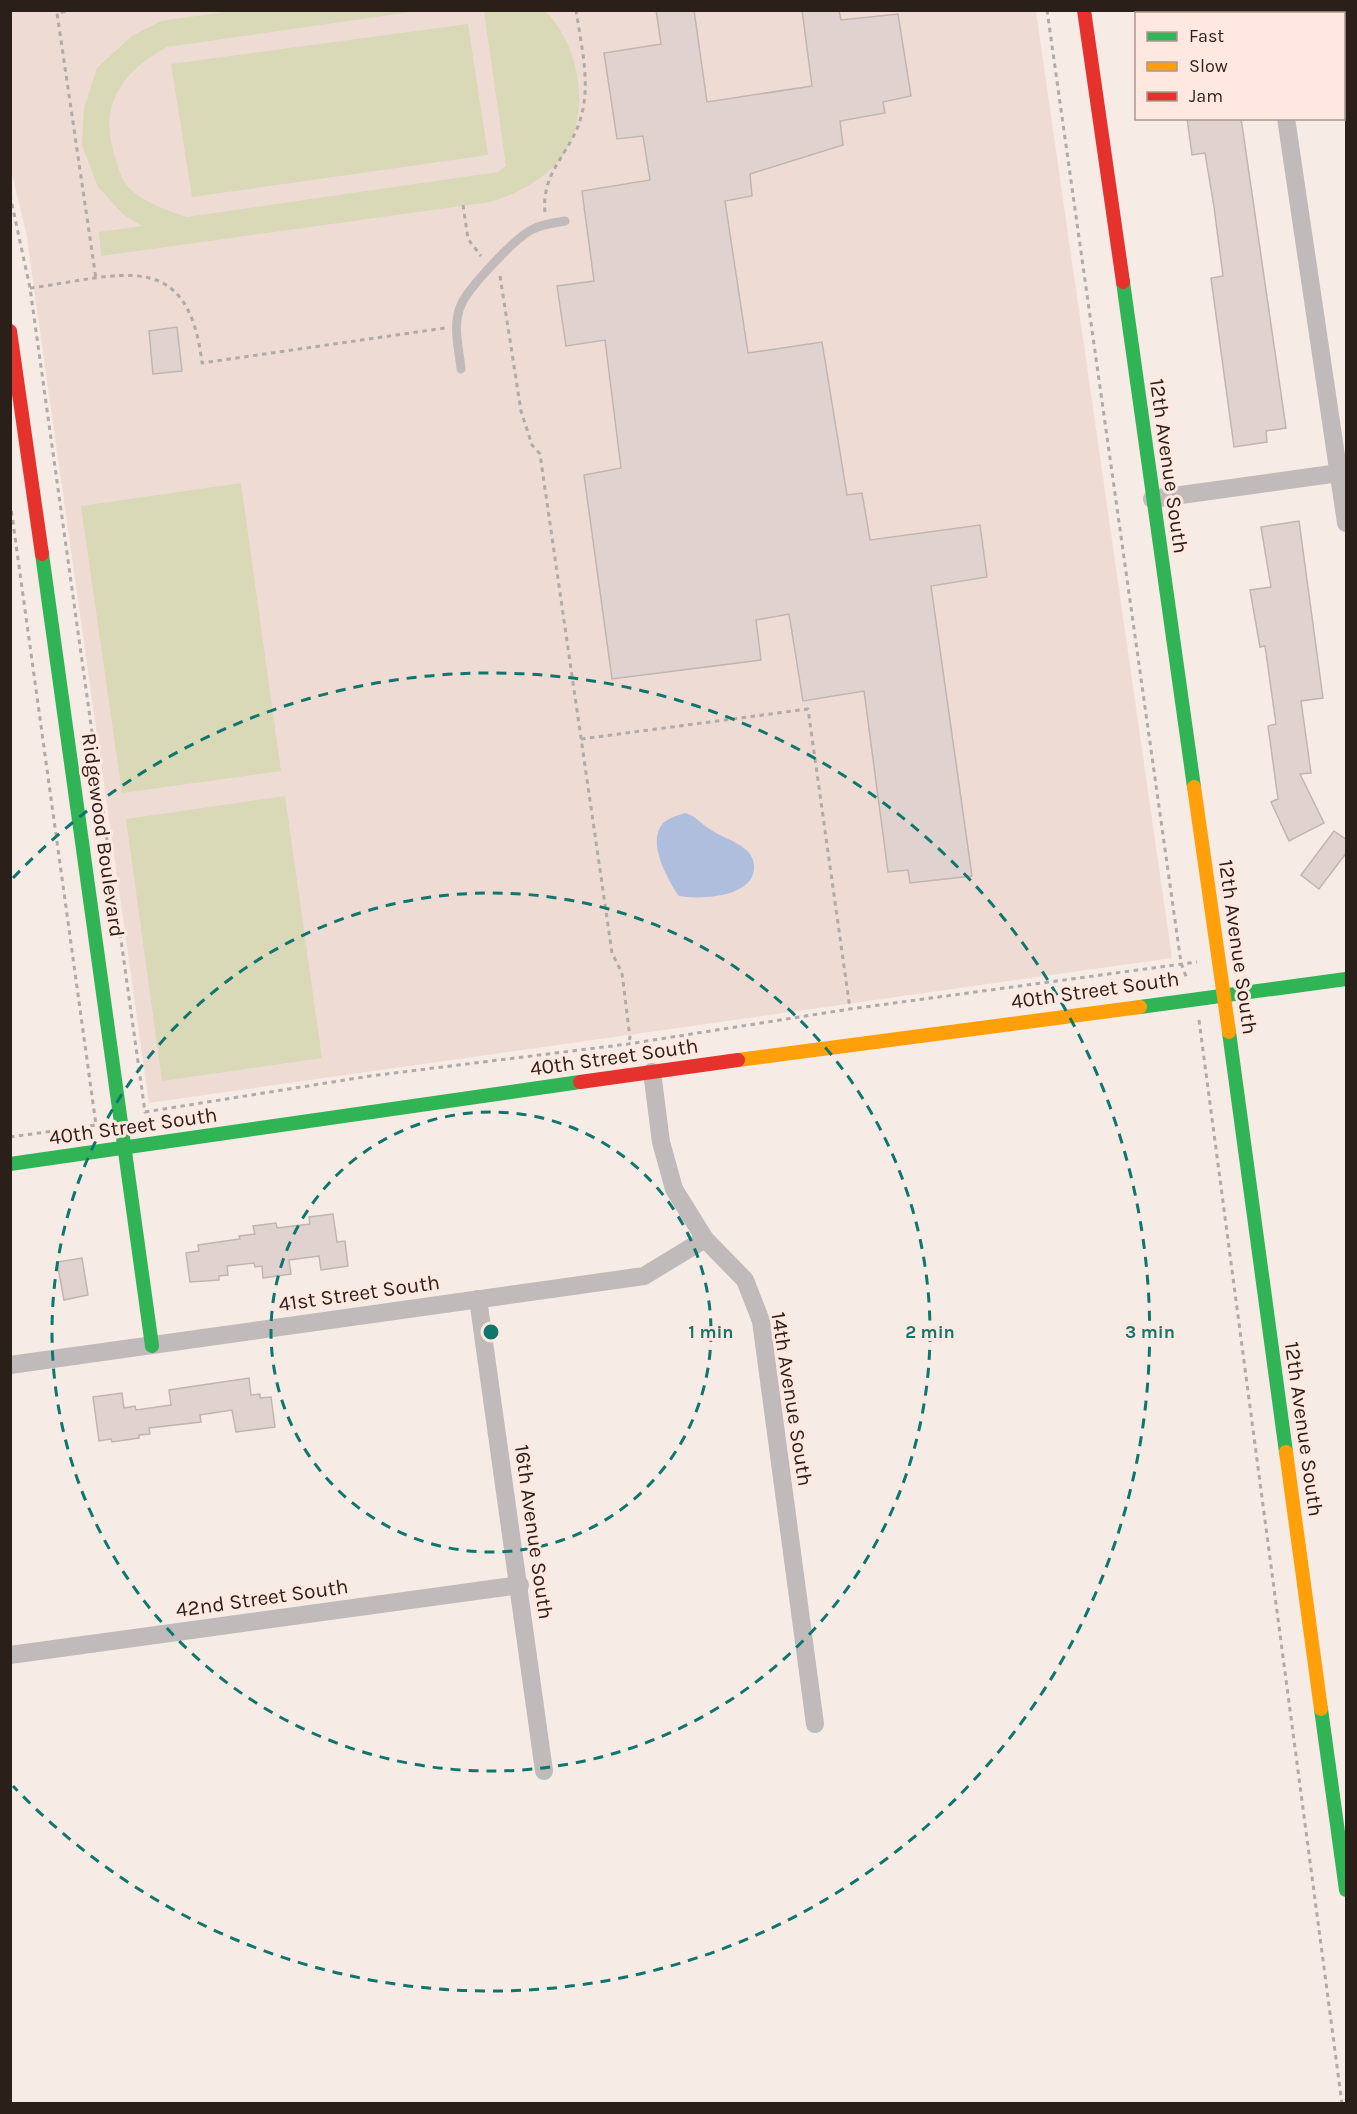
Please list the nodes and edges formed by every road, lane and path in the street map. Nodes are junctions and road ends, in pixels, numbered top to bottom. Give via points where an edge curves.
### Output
1 (74, 10) edge
2 (576, 10) edge
3 (1047, 10) edge
4 (1084, 10) edge
5 (1286, 120) edge
6 (10, 195) edge
7 (463, 206) dead end
8 (565, 221) dead end
9 (546, 224) junction
10 (492, 266) junction
11 (96, 280) junction
12 (30, 288) junction
13 (456, 326) junction
14 (10, 331) edge
15 (462, 369) dead end
16 (1343, 472) edge
17 (1152, 499) junction
18 (10, 503) edge
19 (1347, 523) edge
20 (581, 739) junction
21 (1219, 960) junction
22 (1182, 963) junction
23 (1347, 979) edge
24 (1224, 995) junction
25 (1193, 998) junction
26 (850, 1009) junction
27 (628, 1044) junction
28 (652, 1072) junction
29 (10, 1137) edge
30 (126, 1148) junction
31 (10, 1164) edge
32 (705, 1239) junction
33 (478, 1299) junction
34 (152, 1346) junction
35 (10, 1365) edge
36 (520, 1585) junction
37 (10, 1655) edge
38 (815, 1724) dead end
39 (544, 1771) dead end
40 (1347, 1890) edge
41 (1342, 2103) edge

1 - 11 path via 57,13
2 - 9 path via 586,80 581,119 550,175 544,201
3 - 22 path
4 - 17 street, 12th Avenue South
5 - 16 street
6 - 12 path
7 - 10 path via 468,239
8 - 9 lane
9 - 10 lane via 523,235
10 - 13 lane via 461,304
10 - 20 path via 502,279 521,411 532,445 540,454
11 - 12 path
11 - 13 path via 132,274 163,281 178,292 194,320 202,363
12 - 27 path via 145,1112 370,1076
13 - 15 lane
14 - 30 street, Ridgewood Boulevard
16 - 17 street
16 - 19 street
17 - 21 street, 12th Avenue South
18 - 29 path via 96,1125
20 - 26 path via 808,709
20 - 27 path via 612,953 622,973
21 - 22 path
21 - 24 street, 12th Avenue South
22 - 25 path
22 - 26 path
23 - 24 street, 40th Street South
24 - 25 street, 40th Street South
24 - 40 street, 12th Avenue South
25 - 28 street, 40th Street South
25 - 41 path via 1200,1024
26 - 27 path
28 - 30 street, 40th Street South
28 - 32 street, 14th Avenue South via 661,1142 674,1189
30 - 31 street, 40th Street South
30 - 34 street, Ridgewood Boulevard
32 - 33 street, 41st Street South via 644,1276
32 - 38 street, 14th Avenue South via 745,1280 761,1321
33 - 34 street, 41st Street South
33 - 36 street, 16th Avenue South
34 - 35 street, 41st Street South
36 - 37 street, 42nd Street South
36 - 39 street, 16th Avenue South

